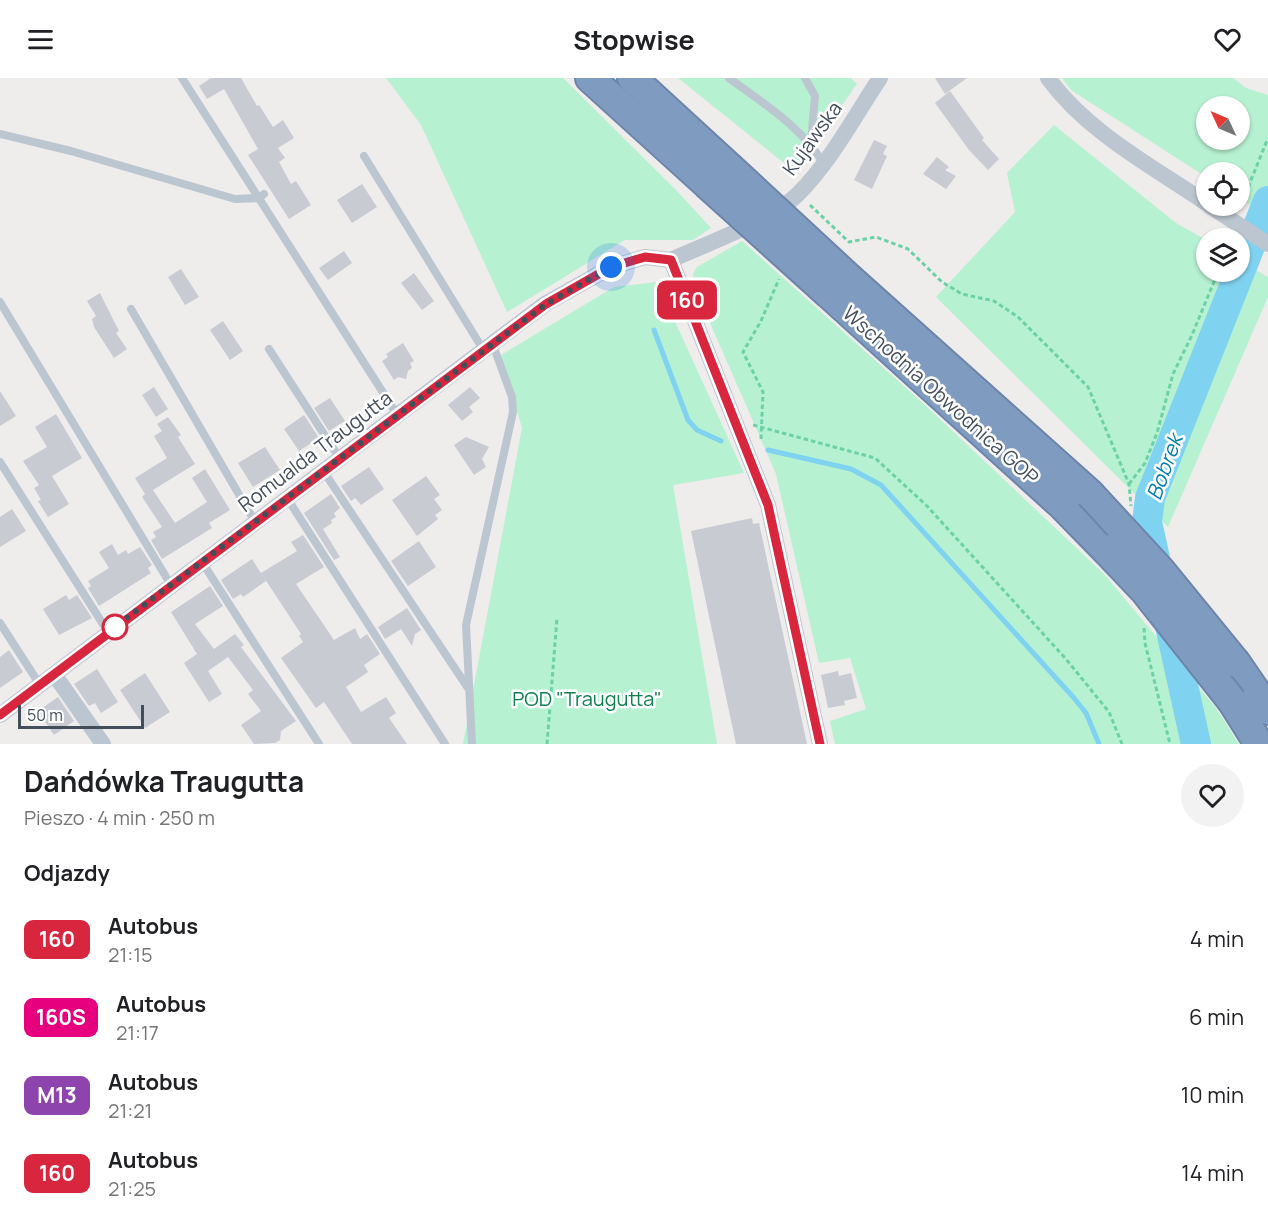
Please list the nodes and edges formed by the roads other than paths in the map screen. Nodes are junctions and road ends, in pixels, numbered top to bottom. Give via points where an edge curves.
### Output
1 (182, 78) edge
2 (590, 78) edge
3 (632, 78) edge
4 (729, 78) edge
5 (805, 78) edge
6 (880, 78) edge
7 (1048, 78) edge
8 (0, 134) edge
9 (811, 142) junction
10 (364, 156) dead end
11 (824, 164) junction
12 (718, 176) junction
13 (262, 196) junction
14 (1196, 196) edge
15 (1217, 216) edge
16 (1268, 244) edge
17 (671, 260) junction
18 (840, 287) junction
19 (0, 302) edge
20 (131, 309) dead end
21 (269, 349) dead end
22 (488, 349) junction
23 (399, 416) junction
24 (340, 460) junction
25 (0, 462) edge
26 (324, 472) junction
27 (287, 498) junction
28 (255, 522) junction
29 (202, 562) junction
30 (171, 585) junction
31 (0, 623) edge
32 (108, 632) junction
33 (54, 674) junction
34 (40, 685) junction
35 (468, 688) junction
36 (1268, 710) edge
37 (1, 712) edge
38 (103, 744) edge
39 (319, 744) edge
40 (446, 744) edge
41 (472, 744) edge
42 (820, 744) edge
43 (1259, 744) edge

1 - 13 lane
2 - 12 highway, Wschodnia Obwodnica GOP
3 - 12 highway, Wschodnia Obwodnica GOP
4 - 9 lane
5 - 9 lane via 815,96
6 - 11 street, Kujawska
7 - 14 street via 1081,114
8 - 13 lane via 235,199
9 - 11 lane
10 - 22 lane
11 - 17 street, Kujawska via 796,196 766,215
12 - 18 highway, Wschodnia Obwodnica GOP, bridge
13 - 23 lane
15 - 16 street via 1223,223
17 - 22 street, Romualda Traugutta via 645,257 611,267 546,304
17 - 42 street via 768,505
18 - 36 highway, Wschodnia Obwodnica GOP, bridge via 1090,494 1236,663
18 - 43 highway, Wschodnia Obwodnica GOP, bridge via 1145,591 1232,701
19 - 30 lane
20 - 28 lane
21 - 24 lane
22 - 23 street, Romualda Traugutta
22 - 35 lane via 498,353 513,412 466,625
23 - 24 street, Romualda Traugutta
24 - 26 street, Romualda Traugutta
25 - 32 lane
26 - 27 street, Romualda Traugutta
26 - 35 lane
27 - 28 street, Romualda Traugutta
27 - 40 lane
28 - 29 street, Romualda Traugutta
29 - 30 street, Romualda Traugutta
29 - 39 lane
30 - 32 street, Romualda Traugutta
31 - 34 lane
32 - 33 street, Romualda Traugutta
33 - 34 street, Romualda Traugutta
33 - 38 street
34 - 37 street, Romualda Traugutta
35 - 41 lane

